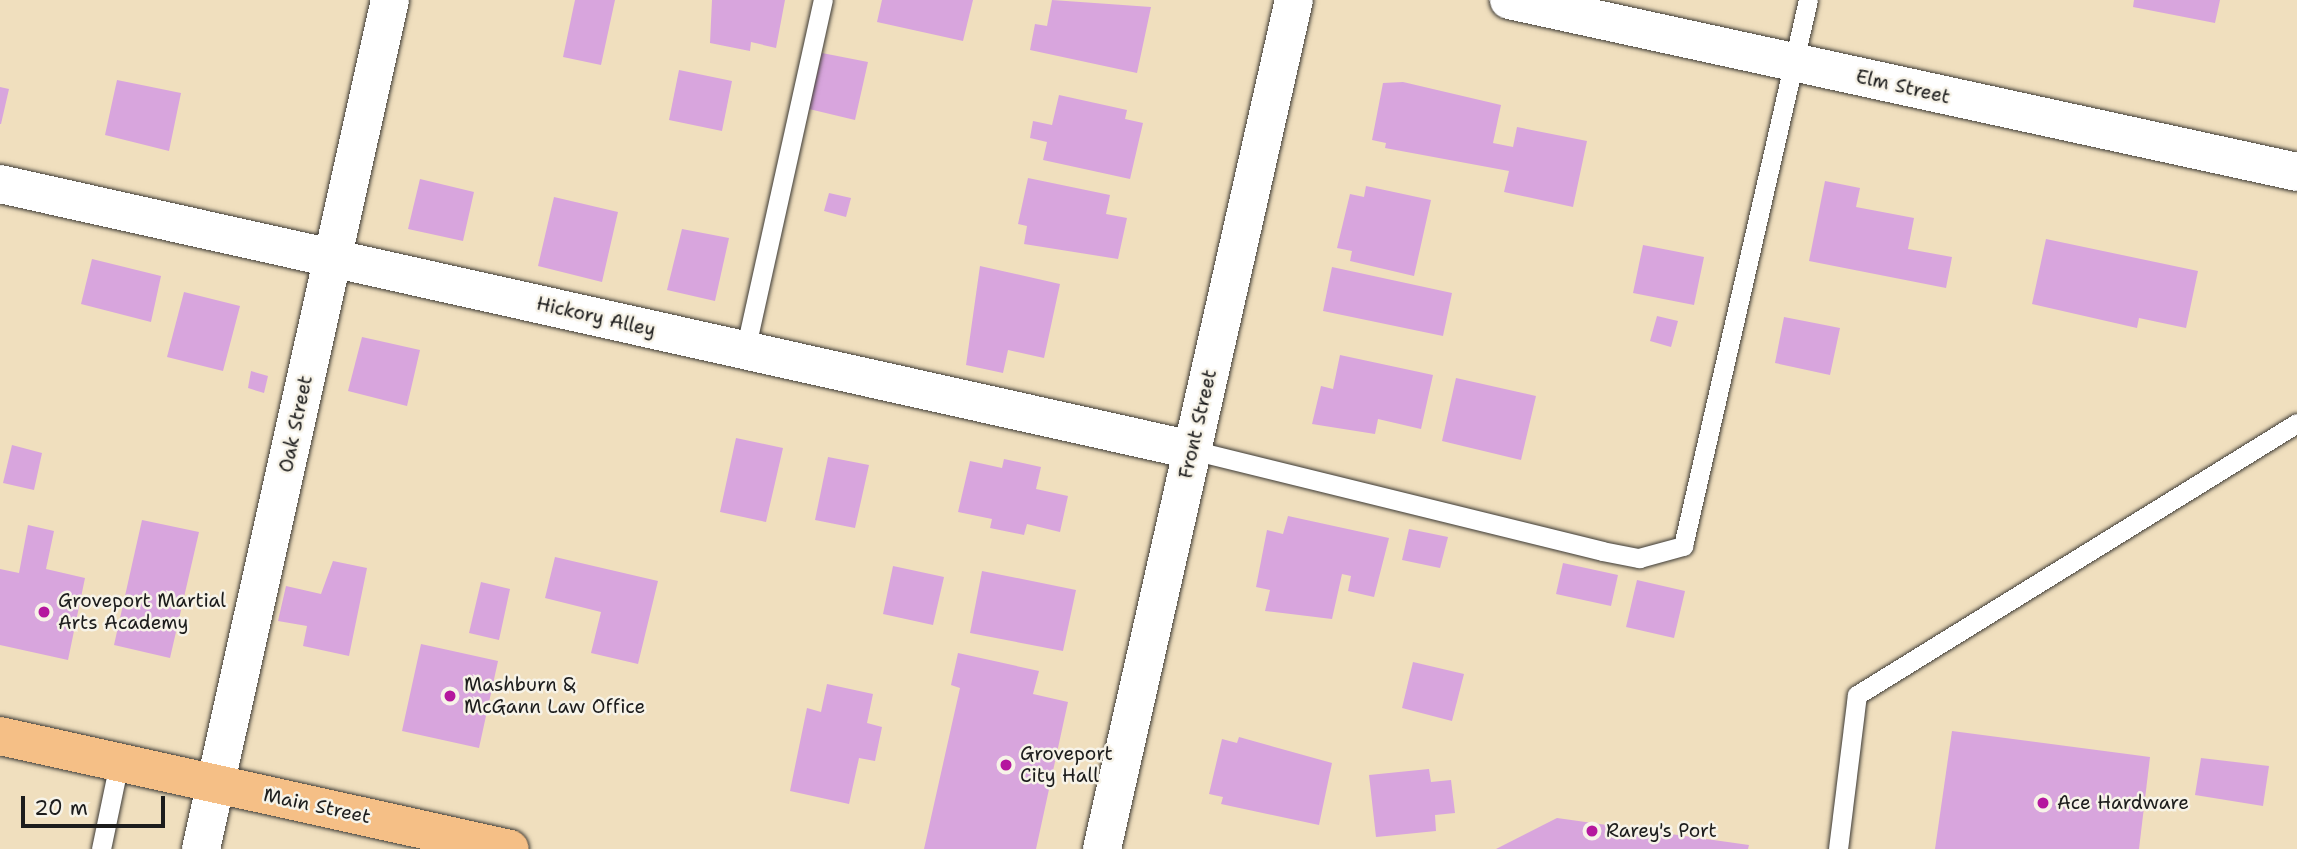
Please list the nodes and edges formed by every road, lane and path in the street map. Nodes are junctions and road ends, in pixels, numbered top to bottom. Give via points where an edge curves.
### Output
1 (390, 0) edge
2 (823, 0) edge
3 (1294, 0) edge
4 (1509, 0) edge
5 (1808, 0) edge
6 (1795, 63) junction
7 (2297, 172) edge
8 (0, 184) edge
9 (332, 258) junction
10 (746, 351) junction
11 (2297, 423) edge
12 (1192, 450) junction
13 (0, 736) edge
14 (119, 762) junction
15 (216, 784) junction
16 (101, 849) edge
17 (201, 849) edge
18 (510, 849) edge
19 (1101, 849) edge
20 (1838, 849) edge

1 - 9 street, Oak Street
2 - 10 lane
3 - 12 street, Front Street
4 - 6 street, Elm Street
5 - 6 lane
6 - 7 street, Elm Street
6 - 12 lane via 1683,546 1639,558 1602,551
8 - 9 street, Hickory Alley
9 - 10 street, Hickory Alley
9 - 15 street, Oak Street
10 - 12 street, Hickory Alley
11 - 20 lane via 1857,695
12 - 19 street, Front Street
13 - 14 main road, Main Street
14 - 15 main road, Main Street
14 - 16 lane
15 - 17 street, Oak Street
15 - 18 main road, Main Street

